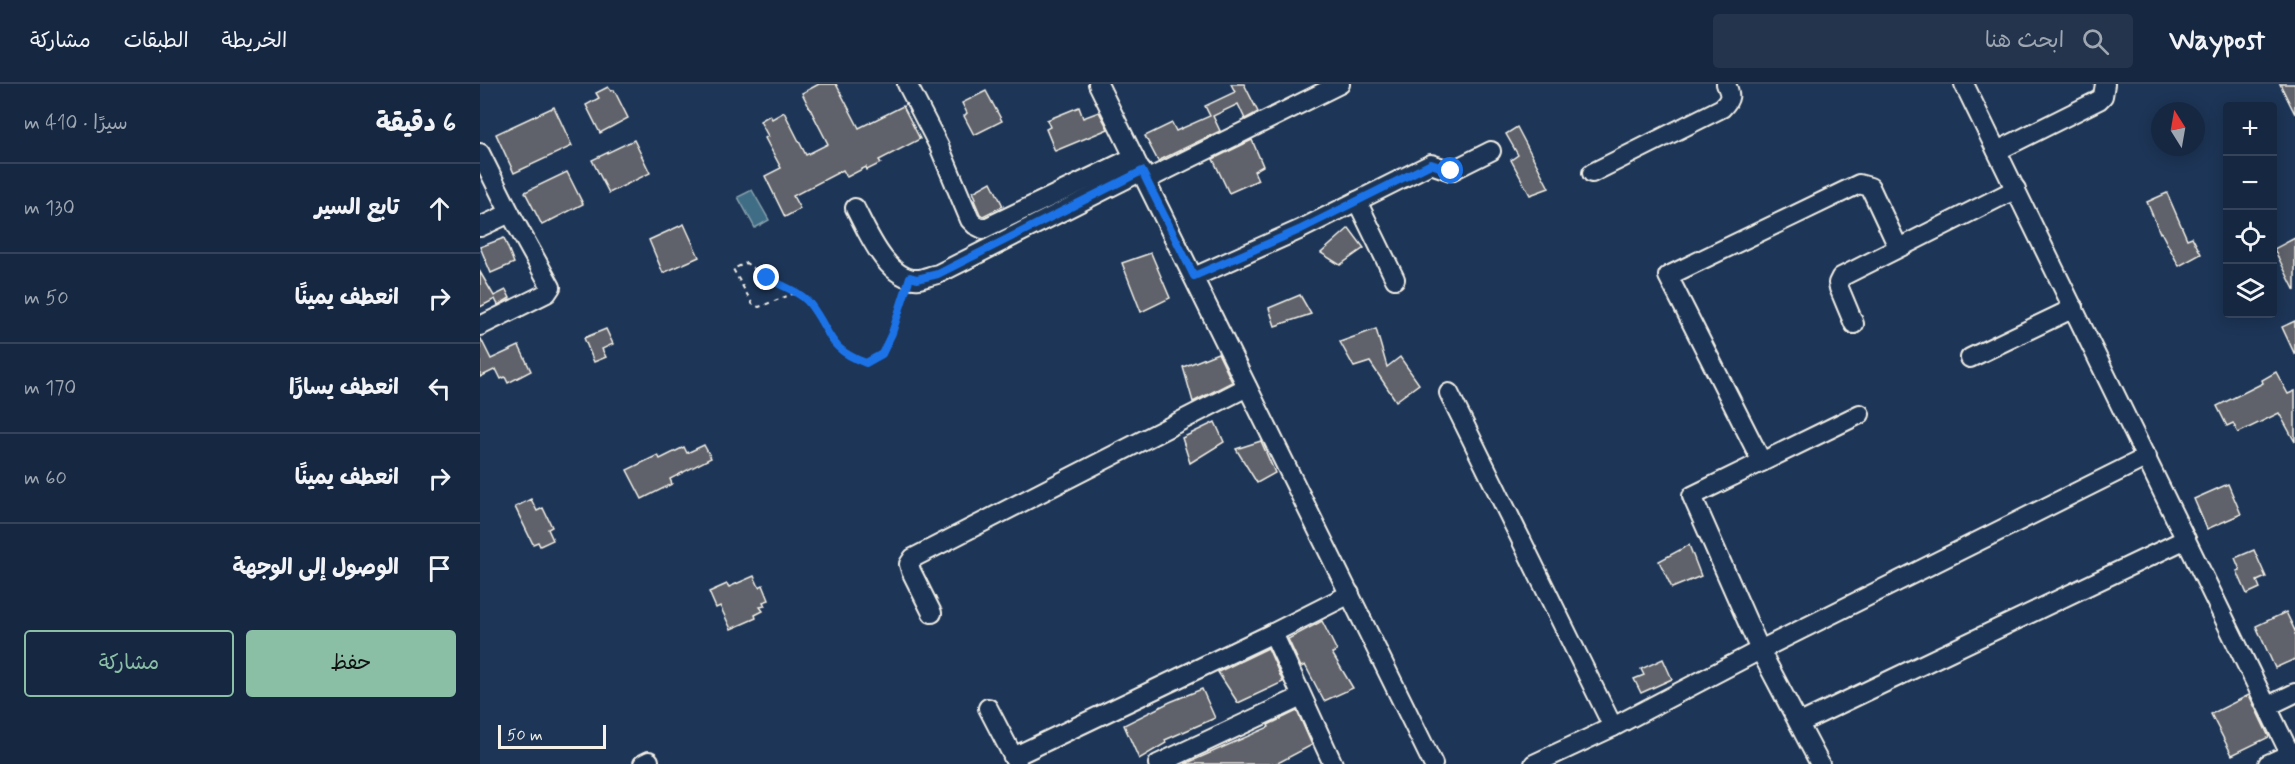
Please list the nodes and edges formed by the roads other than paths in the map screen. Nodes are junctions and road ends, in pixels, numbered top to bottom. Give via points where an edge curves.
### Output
1 (907, 84) edge
2 (1098, 84) edge
3 (1340, 84) edge
4 (1726, 84) edge
5 (1964, 84) edge
6 (2105, 84) edge
7 (1491, 151) dead end
8 (1998, 151) junction
9 (480, 153) edge
10 (1141, 170) junction
11 (1592, 173) dead end
12 (2016, 189) junction
13 (1357, 201) junction
14 (855, 208) dead end
15 (510, 213) junction
16 (480, 227) edge
17 (1898, 247) junction
18 (1194, 276) junction
19 (1395, 279) dead end
20 (2074, 308) junction
21 (1854, 324) dead end
22 (480, 326) edge
23 (1970, 358) dead end
24 (1247, 387) junction
25 (1449, 393) dead end
26 (1860, 414) dead end
27 (2147, 457) junction
28 (1761, 462) junction
29 (2186, 539) junction
30 (1350, 594) junction
31 (932, 614) dead end
32 (1273, 633) junction
33 (1760, 650) junction
34 (2295, 693) edge
35 (1301, 697) junction
36 (2268, 706) junction
37 (988, 708) dead end
38 (1800, 723) junction
39 (1613, 727) junction
40 (2293, 759) edge
41 (1015, 760) edge
42 (1158, 764) edge
43 (1333, 764) edge
44 (1433, 764) edge
45 (1534, 764) edge
46 (1820, 764) edge
47 (2268, 764) edge

1 - 10 street via 970,220 983,229
2 - 10 street
3 - 10 street
4 - 11 street via 1730,100 1722,108
5 - 8 street
6 - 8 street via 2099,100
7 - 13 street via 1451,171 1431,164
8 - 12 street
9 - 15 street
10 - 14 street via 938,274 917,279 899,274 877,250
10 - 18 street
12 - 17 street
12 - 20 street
13 - 18 street
13 - 19 street
15 - 16 street
15 - 22 street via 551,287
17 - 21 street via 1838,282
17 - 28 street via 1870,187 1859,184 1668,276
18 - 24 street
20 - 23 street
20 - 27 street
24 - 30 street
24 - 31 street via 913,558 909,564 911,571
25 - 39 street
26 - 28 street
27 - 29 street
27 - 33 street
28 - 33 street via 1692,496
29 - 36 street
29 - 38 street
30 - 32 street
30 - 44 street
32 - 35 street
32 - 41 street
33 - 38 street
33 - 39 street
34 - 36 street
35 - 42 street
35 - 43 street
36 - 40 street
37 - 41 street
38 - 46 street
39 - 45 street
40 - 47 street

